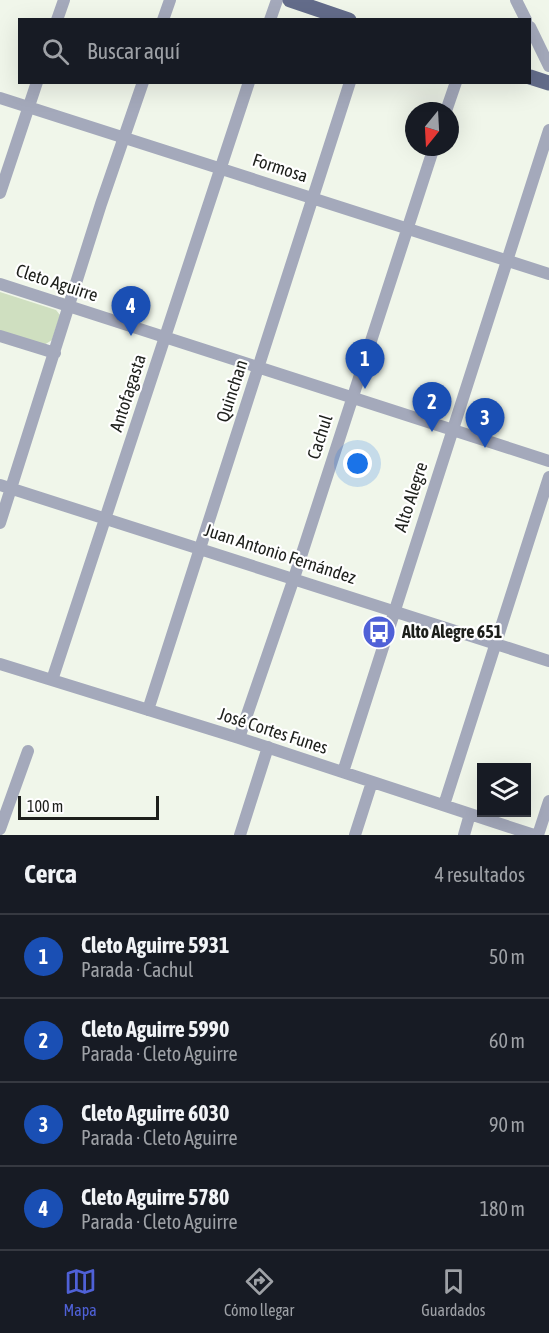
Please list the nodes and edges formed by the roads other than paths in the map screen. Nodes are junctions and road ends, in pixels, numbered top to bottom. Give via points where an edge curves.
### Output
1 (64, 0) edge
2 (170, 0) edge
3 (277, 0) edge
4 (290, 0) edge
5 (516, 0) edge
6 (58, 18) edge
7 (165, 18) edge
8 (271, 18) edge
9 (343, 18) edge
10 (525, 18) edge
11 (531, 29) edge
12 (549, 66) edge
13 (531, 77) edge
14 (549, 83) edge
15 (36, 84) edge
16 (142, 84) edge
17 (248, 84) edge
18 (349, 84) edge
19 (455, 84) edge
20 (0, 98) edge
21 (449, 102) edge
22 (29, 107) junction
23 (549, 130) edge
24 (125, 137) junction
25 (431, 156) edge
26 (220, 167) junction
27 (0, 193) edge
28 (313, 198) junction
29 (407, 228) junction
30 (507, 261) junction
31 (549, 274) edge
32 (0, 284) edge
33 (70, 306) junction
34 (0, 336) edge
35 (165, 337) junction
36 (55, 353) junction
37 (259, 366) junction
38 (352, 396) junction
39 (452, 430) junction
40 (549, 461) edge
41 (549, 477) edge
42 (6, 486) edge
43 (106, 518) junction
44 (0, 523) edge
45 (201, 547) junction
46 (294, 578) junction
47 (394, 610) junction
48 (495, 643) junction
49 (549, 661) edge
50 (0, 664) edge
51 (52, 680) junction
52 (148, 710) junction
53 (239, 738) junction
54 (268, 747) junction
55 (28, 751) dead end
56 (343, 772) junction
57 (372, 782) junction
58 (549, 801) edge
59 (444, 805) junction
60 (470, 814) junction
61 (0, 829) edge
62 (240, 835) edge
63 (355, 835) edge
64 (464, 835) edge
65 (534, 835) edge
66 (538, 835) edge

1 - 6 street
2 - 7 street
3 - 8 street
4 - 9 main road
5 - 10 street
11 - 12 street
13 - 14 main road
15 - 22 street
16 - 24 street
17 - 26 street, Antofagasta
18 - 28 street, Quinchan
19 - 21 street
20 - 22 street, Formosa
22 - 24 street, Formosa
22 - 27 street
23 - 30 street, Alto Alegre
24 - 26 street, Formosa
24 - 33 street
25 - 29 street, Cachul
26 - 28 street, Formosa
26 - 35 street, Antofagasta
28 - 29 street, Formosa
28 - 37 street, Quinchan
29 - 30 street, Formosa
29 - 38 street, Cachul
30 - 31 street, Formosa
30 - 39 street, Alto Alegre
32 - 33 street, Cleto Aguirre
33 - 35 street, Cleto Aguirre
33 - 36 street
34 - 36 street
35 - 37 street, Cleto Aguirre
35 - 43 street, Antofagasta
36 - 42 street
37 - 38 street, Cleto Aguirre
37 - 45 street, Quinchan
38 - 39 street, Cleto Aguirre
38 - 46 street, Cachul
39 - 40 street, Cleto Aguirre
39 - 47 street, Alto Alegre
41 - 48 street
42 - 43 street, Juan Antonio Fernández
42 - 44 street
43 - 45 street, Juan Antonio Fernández
43 - 51 street, Antofagasta
45 - 46 street, Juan Antonio Fernández
45 - 52 street, Quinchan
46 - 47 street, Juan Antonio Fernández
46 - 53 street, Cachul
47 - 48 street, Juan Antonio Fernández
47 - 56 street, Alto Alegre
48 - 49 street, Juan Antonio Fernández
48 - 59 street
50 - 51 street, José Cortes Funes
51 - 52 street, José Cortes Funes
52 - 53 street, José Cortes Funes
53 - 54 street, José Cortes Funes
54 - 56 street, José Cortes Funes
54 - 62 street
55 - 61 street
56 - 57 street, José Cortes Funes
57 - 59 street, José Cortes Funes
57 - 63 street
58 - 66 street
59 - 60 street, José Cortes Funes
60 - 64 street
60 - 65 street, José Cortes Funes

